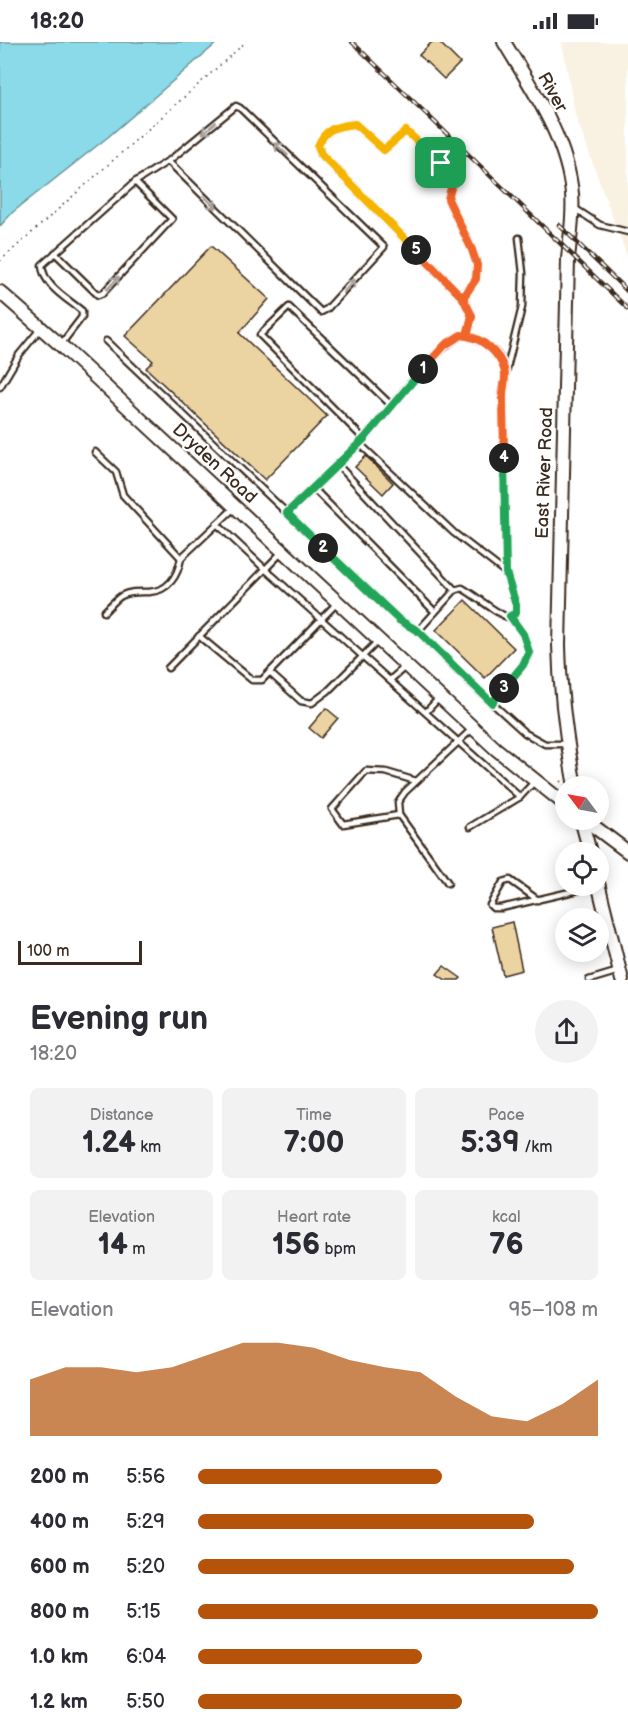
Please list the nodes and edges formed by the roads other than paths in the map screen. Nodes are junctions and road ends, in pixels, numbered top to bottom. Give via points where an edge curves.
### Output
1 (504, 42) edge
2 (168, 161) junction
3 (566, 162) joint
4 (135, 182) junction
5 (573, 207) junction
6 (628, 232) edge
7 (519, 238) dead end
8 (55, 253) junction
9 (2, 294) edge
10 (463, 298) junction
11 (41, 328) junction
12 (467, 336) junction
13 (106, 341) dead end
14 (60, 345) junction
15 (506, 372) junction
16 (0, 387) edge
17 (391, 405) junction
18 (362, 441) junction
19 (95, 452) dead end
20 (337, 464) junction
21 (313, 488) junction
22 (235, 507) junction
23 (287, 513) junction
24 (217, 524) junction
25 (283, 551) junction
26 (181, 558) junction
27 (265, 569) junction
28 (506, 573) junction
29 (455, 590) junction
30 (338, 602) junction
31 (434, 611) junction
32 (104, 612) dead end
33 (510, 616) junction
34 (321, 619) junction
35 (418, 631) junction
36 (199, 636) junction
37 (379, 640) junction
38 (363, 656) junction
39 (407, 666) junction
40 (168, 668) dead end
41 (270, 673) junction
42 (390, 680) junction
43 (440, 697) junction
44 (492, 703) junction
45 (426, 712) junction
46 (474, 728) junction
47 (459, 742) junction
48 (567, 744) junction
49 (573, 776) edge
50 (535, 780) junction
51 (416, 781) junction
52 (555, 796) edge
53 (520, 797) junction
54 (399, 815) junction
55 (470, 827) dead end
56 (598, 830) edge
57 (628, 852) edge
58 (448, 883) dead end
59 (555, 896) edge
60 (602, 896) edge
61 (538, 900) junction
62 (620, 975) edge
63 (589, 980) edge

1 - 3 street, River via 548,118
2 -> 2 lane via 321,312 384,247 236,106
2 - 4 lane
3 - 5 street, East River Road
4 - 8 lane
8 -> 4 lane via 98,295 103,293 172,219
5 - 6 lane via 600,225
5 - 48 street, East River Road via 568,259 559,592 560,692
7 - 15 lane via 522,307
8 - 14 lane via 42,265 42,272 82,311 82,317
9 - 11 street, Dryden Road
10 - 10 lane via 321,154 318,145 323,135 336,126 355,124 384,150 406,131 454,177 448,199 477,265 476,279
10 - 12 lane via 472,316
11 - 14 street, Dryden Road
11 - 16 lane
12 - 15 lane via 480,340 493,351
12 - 17 lane via 461,335 445,345
13 - 23 lane
14 - 22 street, Dryden Road
15 - 28 lane
17 - 18 lane
17 - 18 lane via 289,307 260,335
18 - 20 lane
18 - 28 lane via 454,533
19 - 26 lane via 116,472 123,495
20 - 21 lane
20 - 29 lane
21 - 23 lane
21 - 31 lane
22 - 24 lane
22 - 25 street, Dryden Road
23 - 35 lane via 399,620
24 - 26 lane
24 - 27 lane
25 - 27 lane
25 - 30 street, Dryden Road
26 - 32 lane via 174,580 152,592 122,596
27 - 34 lane
27 - 36 lane
28 - 33 lane via 516,605 516,613
29 - 31 lane
29 - 33 lane via 462,588 497,613
30 - 34 lane
30 - 37 street, Dryden Road
31 - 35 lane
33 - 44 lane via 523,634 529,652
34 - 38 lane
34 - 41 lane
35 - 44 lane
36 - 40 lane
36 - 41 lane via 252,680 262,680
37 - 38 lane
37 - 39 street, Dryden Road
38 - 41 lane via 312,703 301,701
38 - 42 lane
39 - 42 lane
39 - 43 street, Dryden Road
42 - 45 lane
43 - 45 lane
43 - 46 street, Dryden Road
44 - 48 lane via 525,733 545,744
45 - 47 lane
46 - 47 lane
46 - 50 street, Dryden Road
47 - 51 lane
47 - 53 lane
48 - 49 street, East River Road
50 - 52 street, Dryden Road
50 - 53 lane
51 - 54 lane via 398,802
51 - 54 lane via 366,771 332,809 343,824
53 - 55 lane
54 - 58 lane
56 - 57 street
59 - 61 lane
60 - 62 street
61 - 61 lane via 501,908 490,905 503,882 510,880
62 - 63 lane

